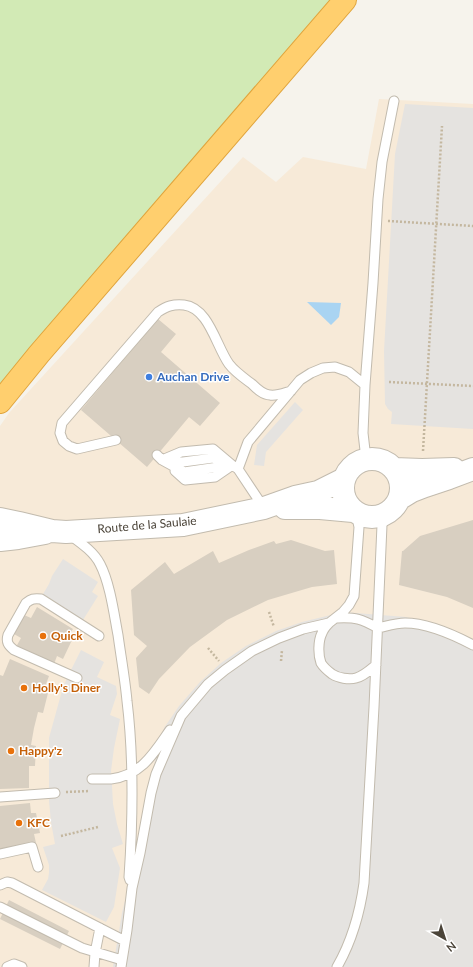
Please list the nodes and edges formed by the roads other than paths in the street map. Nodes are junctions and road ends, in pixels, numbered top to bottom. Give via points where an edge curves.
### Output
1 (345, 0) edge
2 (394, 101) dead end
3 (365, 385) junction
4 (291, 391) junction
5 (0, 402) edge
6 (116, 440) dead end
7 (366, 459) junction
8 (235, 467) junction
9 (394, 469) junction
10 (472, 469) edge
11 (344, 479) junction
12 (393, 506) junction
13 (264, 508) junction
14 (354, 512) junction
15 (0, 519) edge
16 (59, 531) junction
17 (0, 540) edge
18 (337, 618) junction
19 (329, 623) junction
20 (378, 628) junction
21 (98, 636) dead end
22 (473, 645) edge
23 (376, 665) junction
24 (77, 678) dead end
25 (180, 716) junction
26 (132, 772) junction
27 (92, 779) dead end
28 (55, 793) road end
29 (0, 797) edge
30 (0, 854) edge
31 (38, 868) dead end
32 (0, 886) edge
33 (132, 888) junction
34 (0, 907) edge
35 (100, 928) junction
36 (125, 941) junction
37 (95, 952) junction
38 (121, 964) edge
39 (7, 967) edge
40 (22, 967) edge
41 (94, 967) edge
42 (337, 967) edge

1 - 5 highway
2 - 3 lane via 382,162 376,220
3 - 4 lane via 349,372 335,367 312,373 300,380
3 - 7 lane via 363,434
4 - 6 lane via 270,395 260,391 229,363 204,317 189,306 177,304 166,307 158,312 62,423 60,433 63,441 77,449
4 - 8 lane via 248,442
7 - 9 street via 386,462
7 - 11 street via 349,470
8 - 8 lane via 184,472 160,458 181,452 213,449
8 - 13 lane
9 - 10 street
9 - 12 street via 401,489
10 - 12 street via 412,491
11 - 13 street, Route de la Saulaie via 318,492
11 - 14 street via 344,496
12 - 14 street via 372,518
12 - 20 lane via 382,525
13 - 14 street, Route de la Saulaie via 320,508
13 - 16 street, Route de la Saulaie via 183,524
14 - 18 lane via 359,527 354,596
15 - 16 street, Route de la Saulaie
16 - 17 street, Route de la Saulaie
16 - 26 lane via 82,544 100,564 105,577 114,614 128,702
18 - 19 lane
18 - 20 lane via 349,617
19 - 23 lane via 321,634 319,645 319,656 326,669 345,679 364,674
19 - 25 lane via 303,629 252,651 208,684
20 - 22 lane via 405,623 416,624 441,630
20 - 23 lane
21 - 24 lane via 41,599 35,598 26,603 8,634 7,640 14,650
23 - 42 lane via 364,883 357,921
25 - 26 lane via 152,757
25 - 33 lane via 155,780
26 - 27 lane via 112,778
26 - 33 lane via 129,877
28 - 29 lane
30 - 31 lane via 32,848
32 - 35 lane via 7,882 12,883
33 - 36 lane
34 - 37 lane
35 - 36 lane
35 - 37 lane
36 - 38 lane
37 - 38 lane
37 - 41 lane
39 - 40 lane via 14,964

